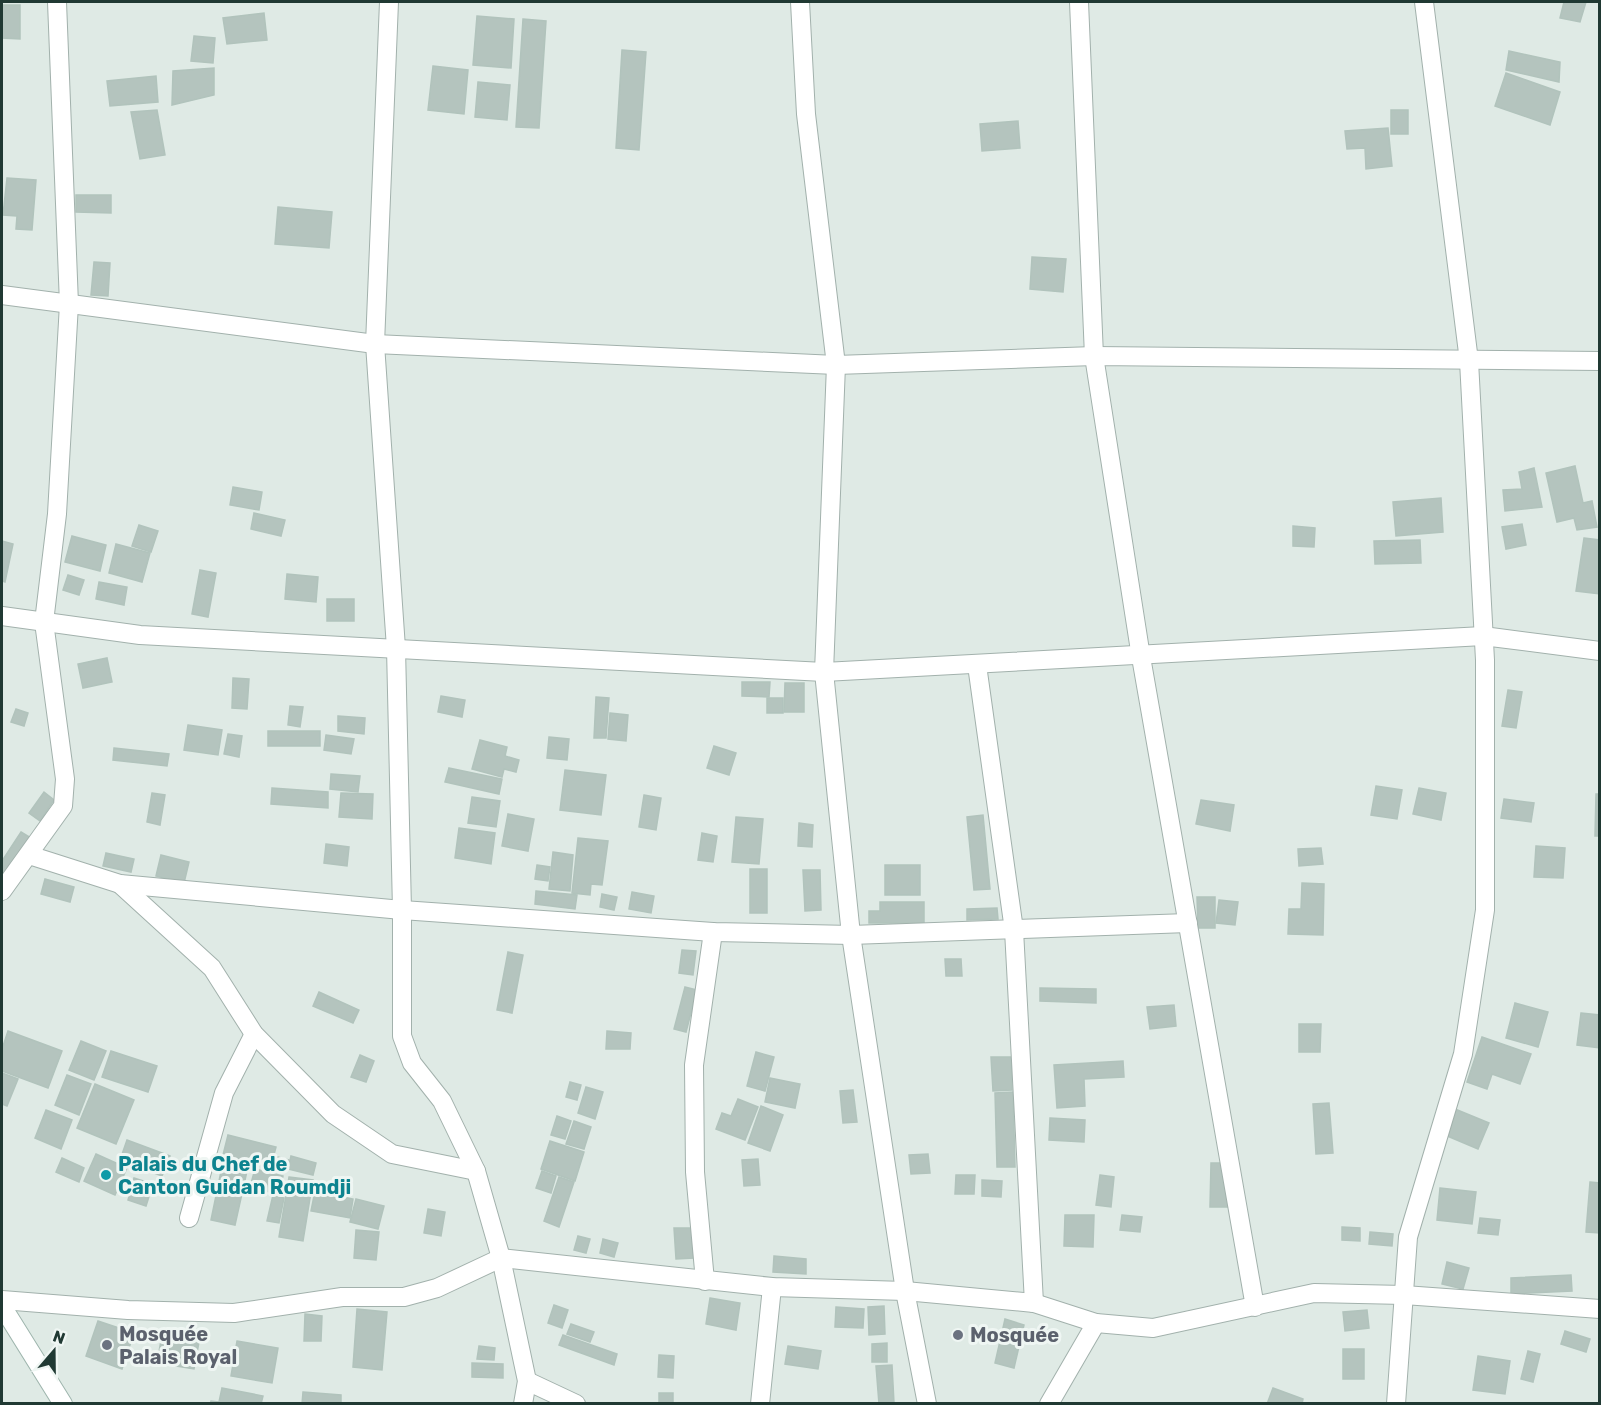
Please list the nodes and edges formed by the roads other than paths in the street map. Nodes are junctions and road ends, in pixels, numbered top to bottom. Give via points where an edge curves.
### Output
1 (57, 2) edge
2 (388, 2) edge
3 (800, 2) edge
4 (1079, 2) edge
5 (1424, 2) edge
6 (2, 295) edge
7 (69, 304) junction
8 (375, 344) junction
9 (1094, 356) junction
10 (1469, 361) junction
11 (1599, 361) edge
12 (836, 365) junction
13 (2, 616) edge
14 (44, 622) junction
15 (1484, 636) junction
16 (396, 648) junction
17 (1599, 651) edge
18 (1141, 657) junction
19 (977, 664) junction
20 (824, 672) junction
21 (29, 855) junction
22 (120, 884) junction
23 (3, 887) edge
24 (402, 910) junction
25 (1188, 923) junction
26 (1014, 930) junction
27 (713, 932) junction
28 (851, 935) junction
29 (254, 1034) junction
30 (476, 1171) junction
31 (189, 1218) dead end
32 (501, 1258) junction
33 (705, 1281) junction
34 (772, 1287) junction
35 (904, 1291) junction
36 (1404, 1295) junction
37 (2, 1300) edge
38 (1034, 1303) junction
39 (2, 1306) edge
40 (1255, 1307) junction
41 (1599, 1309) edge
42 (1096, 1323) junction
43 (527, 1381) junction
44 (63, 1404) edge
45 (522, 1404) edge
46 (576, 1404) edge
47 (760, 1404) edge
48 (927, 1404) edge
49 (1049, 1404) edge
50 (1396, 1404) edge

1 - 7 street
2 - 8 street
3 - 12 street via 806,114
4 - 9 street
5 - 10 street
6 - 7 street
7 - 8 street
7 - 14 street via 57,514
8 - 12 street
8 - 16 street
9 - 10 street
9 - 12 street
9 - 18 street
10 - 11 street
10 - 15 street
12 - 20 street
13 - 14 street
14 - 16 street via 140,635
14 - 21 street via 65,779 63,806
15 - 17 street
15 - 18 street
15 - 36 street via 1485,910 1463,1054 1408,1237
16 - 20 street
16 - 24 street
18 - 19 street
18 - 25 street
19 - 20 street
19 - 26 street
20 - 28 street
21 - 22 street
21 - 23 street
22 - 24 street
22 - 29 street via 212,968
24 - 27 street
24 - 30 street via 402,1036 412,1063 442,1101
25 - 26 street
25 - 40 street
26 - 28 street
26 - 38 street
27 - 28 street
27 - 33 street via 694,1065 695,1172
28 - 35 street
29 - 30 street via 333,1114 393,1154
29 - 31 street via 224,1093
30 - 32 street
32 - 33 street
32 - 37 street via 437,1288 404,1297 342,1297 234,1313
32 - 43 street
33 - 34 street
34 - 35 street
34 - 47 street
35 - 38 street
35 - 48 street
36 - 40 street via 1314,1293
36 - 41 street
36 - 50 street
38 - 42 street
39 - 44 street
40 - 42 street via 1153,1328
42 - 49 street
43 - 45 street
43 - 46 street

